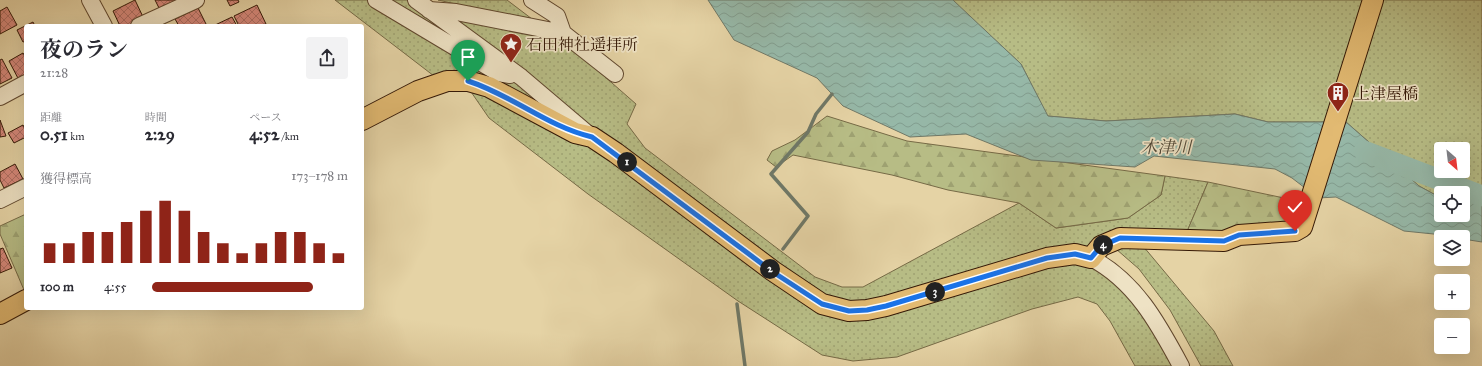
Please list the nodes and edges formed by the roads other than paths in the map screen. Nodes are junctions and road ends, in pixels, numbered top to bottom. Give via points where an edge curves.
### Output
1 (90, 0) edge
2 (196, 0) edge
3 (376, 0) edge
4 (416, 0) edge
5 (532, 0) edge
6 (1373, 0) edge
7 (429, 10) junction
8 (103, 24) edge
9 (143, 24) edge
10 (564, 33) junction
11 (615, 74) dead end
12 (521, 76) junction
13 (24, 84) edge
14 (0, 97) edge
15 (364, 119) edge
16 (592, 137) junction
17 (24, 188) edge
18 (0, 200) edge
19 (1091, 258) junction
20 (24, 301) edge
21 (0, 314) edge
22 (1181, 366) edge

1 - 8 street
2 - 9 street
3 - 12 street via 498,73
4 - 7 street
5 - 10 street via 557,16
6 - 19 main road via 1304,226 1295,231 1239,235 1224,241 1120,238 1101,246
7 - 10 street via 456,12
7 - 12 street
10 - 11 street
12 - 16 street
13 - 14 street
15 - 16 main road via 418,91 447,81 468,81 489,87 575,133
16 - 19 main road via 773,272 822,304 849,311 886,306 1047,258 1075,254
17 - 18 street
19 - 22 street via 1117,274 1139,297 1160,327
20 - 21 main road

